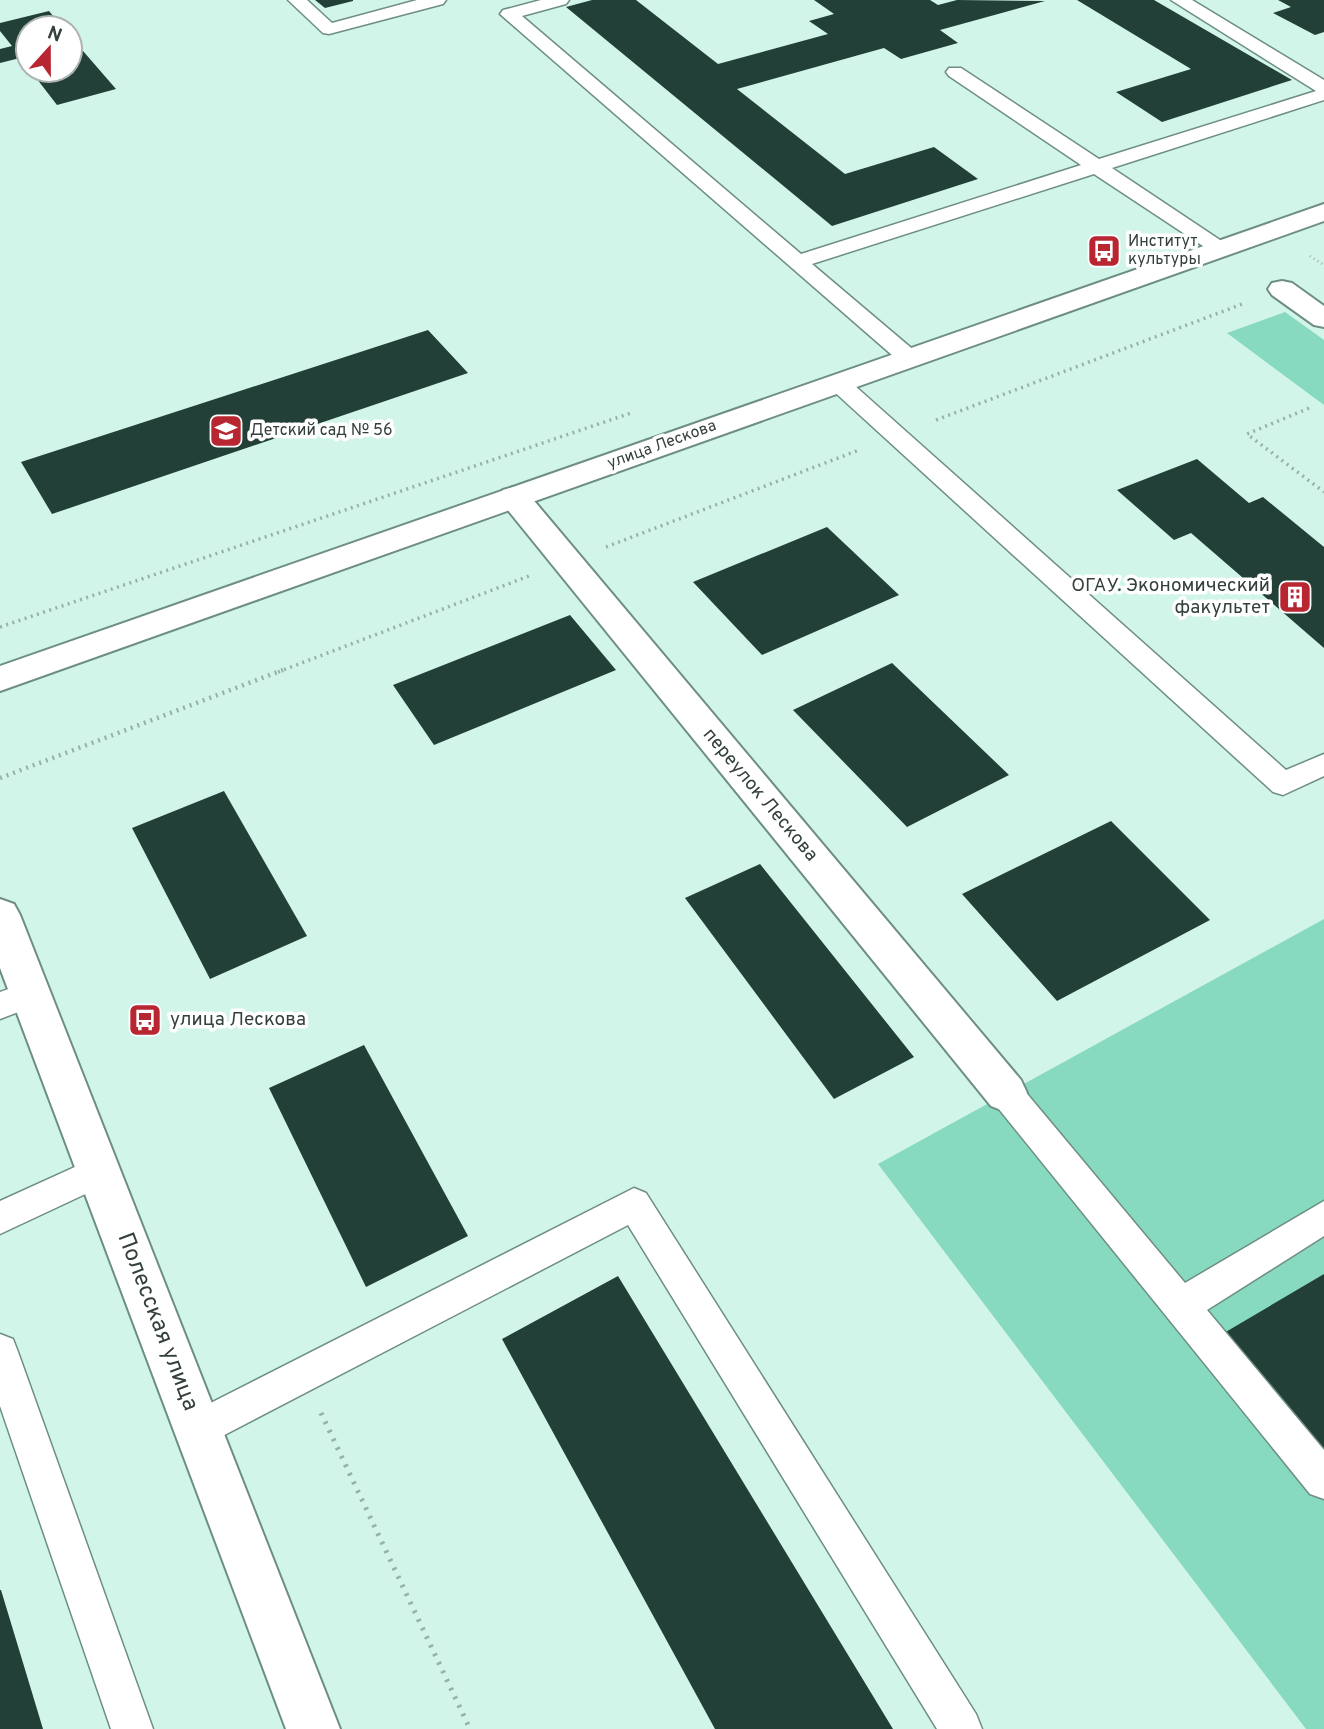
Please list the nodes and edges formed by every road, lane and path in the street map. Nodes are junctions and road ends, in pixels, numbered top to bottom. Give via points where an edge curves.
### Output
1 (297, 0) edge
2 (437, 0) edge
3 (560, 0) edge
4 (1180, 0) edge
5 (955, 72) dead end
6 (1324, 88) edge
7 (1324, 94) edge
8 (1099, 167) junction
9 (1324, 212) edge
10 (1219, 248) junction
11 (797, 262) junction
12 (1282, 289) joint
13 (1324, 319) edge
14 (908, 358) junction
15 (837, 382) junction
16 (1309, 408) dead end
17 (896, 436) junction
18 (1324, 492) edge
19 (514, 497) junction
20 (567, 561) junction
21 (0, 679) edge
22 (1324, 764) edge
23 (0, 778) edge
24 (0, 915) edge
25 (15, 1000) edge
26 (1006, 1093) joint
27 (99, 1171) junction
28 (1324, 1217) edge
29 (0, 1218) edge
30 (1181, 1306) junction
31 (0, 1352) edge
32 (302, 1375) junction
33 (198, 1429) junction
34 (1324, 1480) edge
35 (132, 1729) edge
36 (313, 1729) edge
37 (470, 1729) edge
38 (961, 1729) edge

1 - 2 lane via 329,29
3 - 11 lane via 509,14
4 - 6 lane
5 - 8 lane
7 - 8 lane
8 - 10 lane
8 - 11 lane
9 - 10 main road, улица Лескова
10 - 14 main road, улица Лескова
11 - 14 lane
12 - 13 main road
12 - 17 path
14 - 15 main road, улица Лескова
15 - 17 lane
15 - 19 main road, улица Лескова
16 - 18 path via 1247,434
17 - 20 path
17 - 22 lane via 1283,783
19 - 20 main road, переулок Лескова
19 - 21 main road, улица Лескова
20 - 23 path
20 - 26 main road, переулок Лескова
24 - 25 main road, Полесская улица
25 - 27 main road, Полесская улица
26 - 30 lane
27 - 29 lane
27 - 33 main road, Полесская улица
28 - 30 lane
30 - 34 lane
31 - 35 lane
32 - 33 lane
32 - 37 path
32 - 38 lane via 635,1204
33 - 36 main road, Полесская улица

